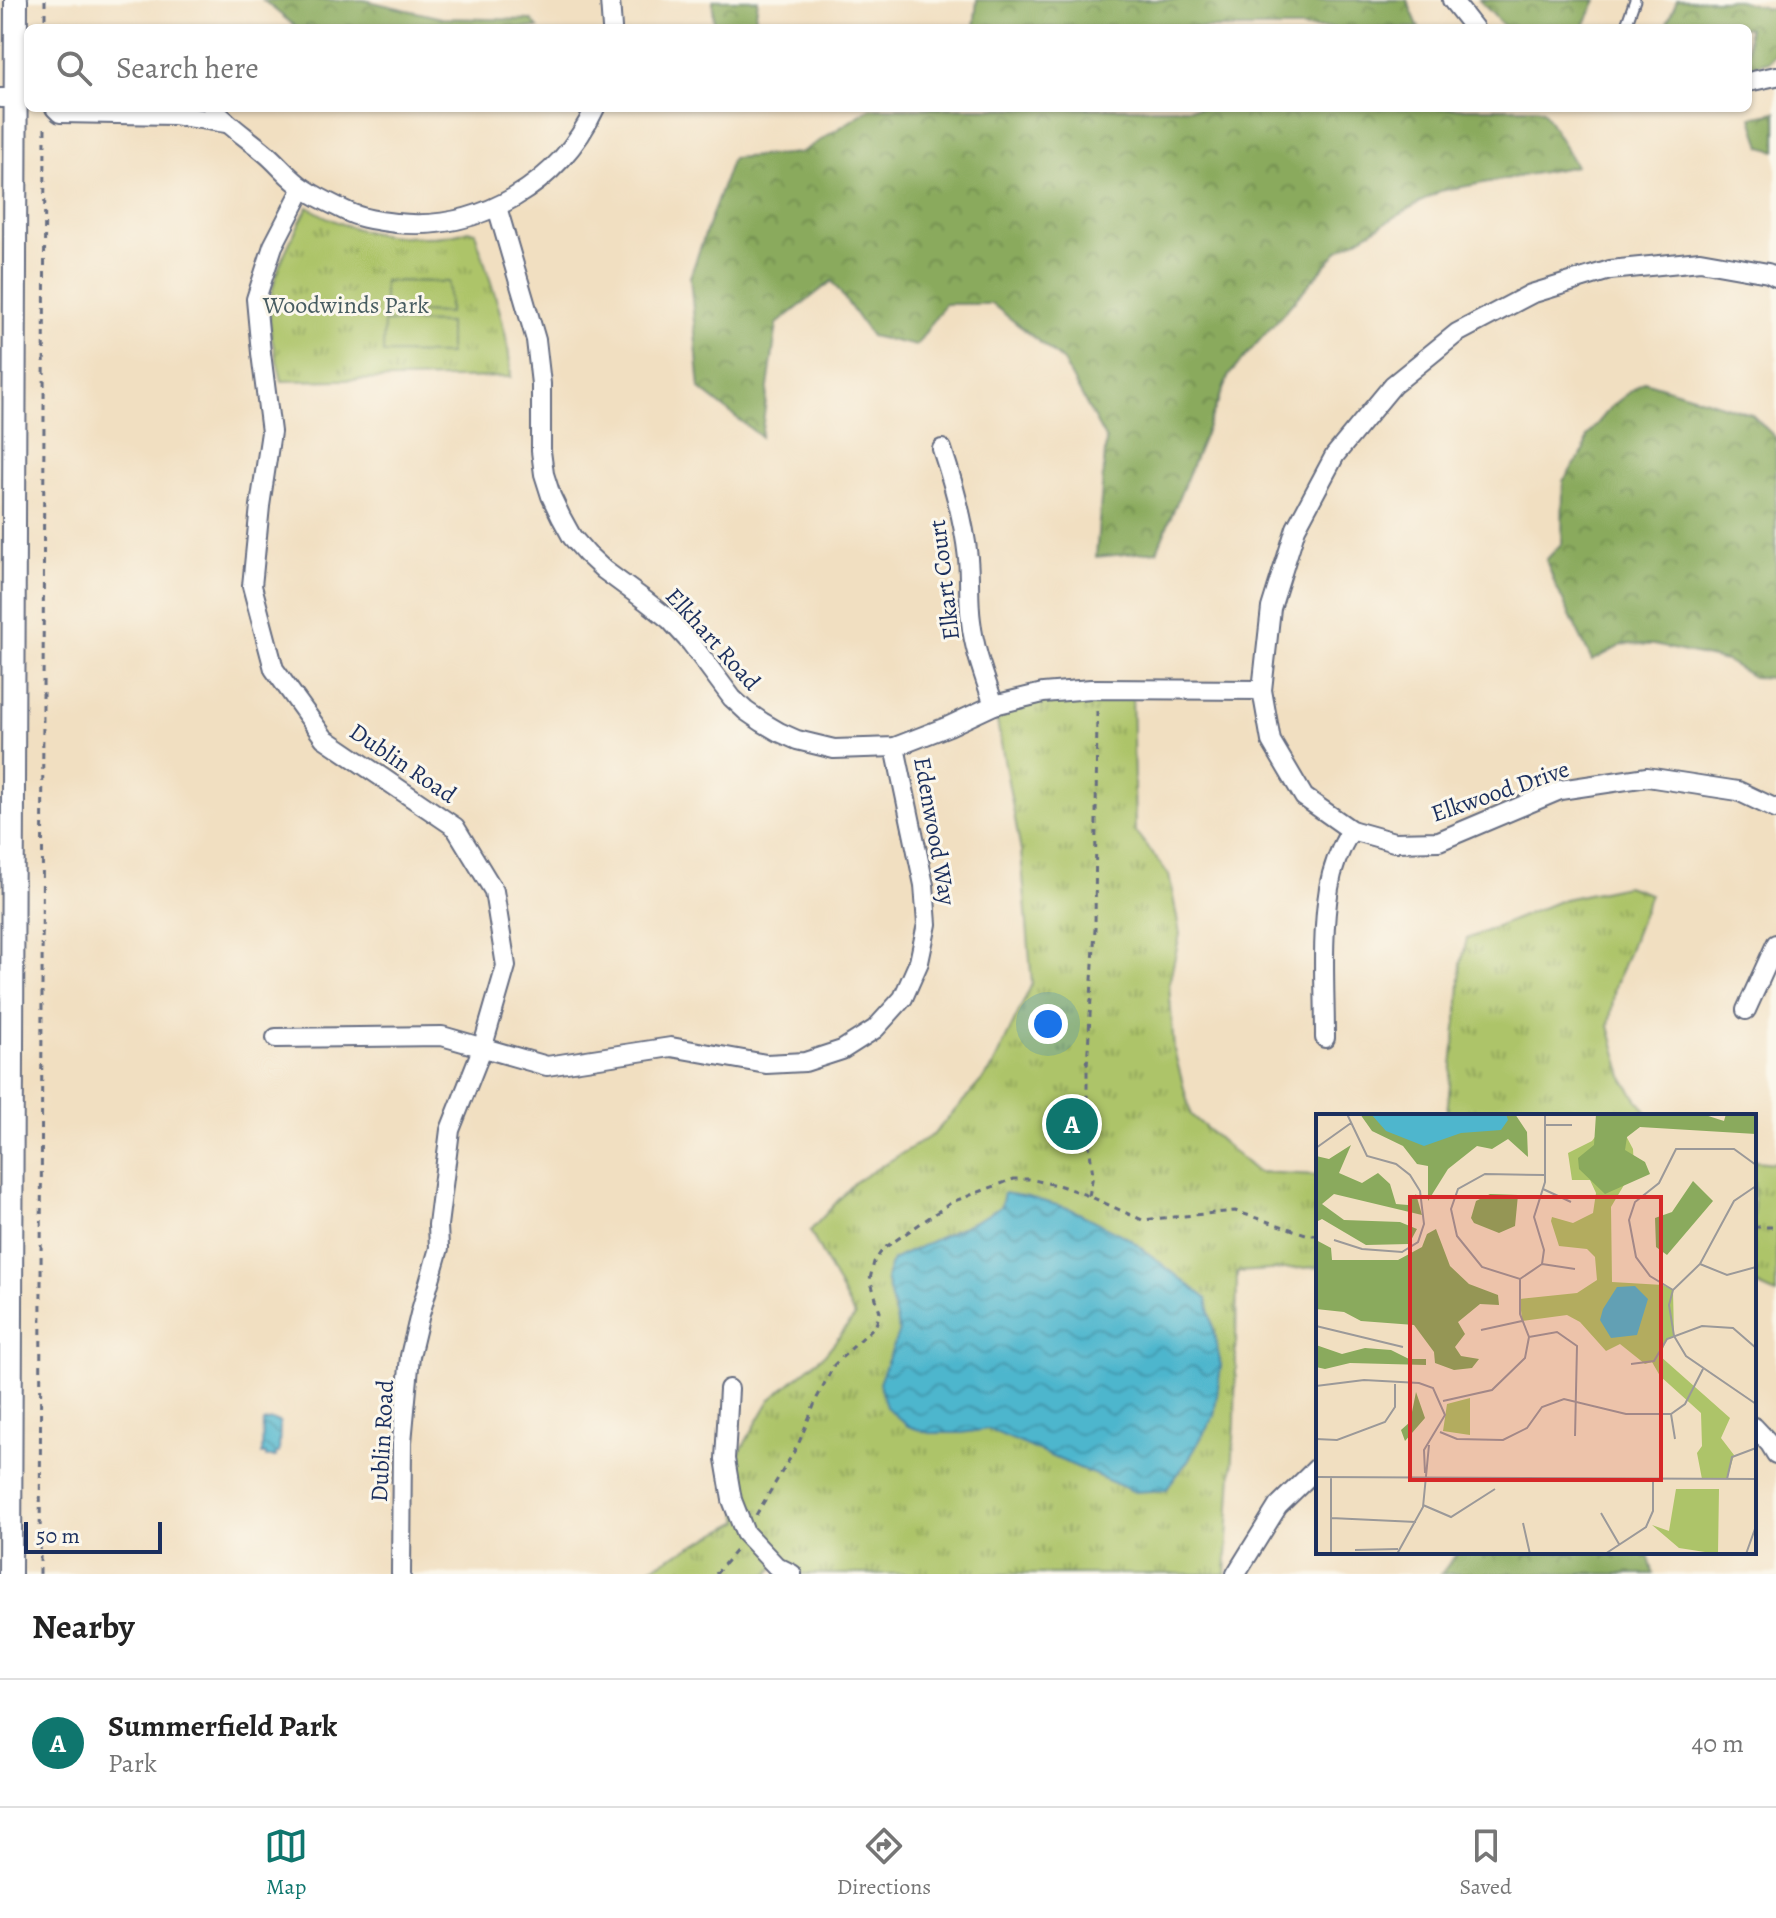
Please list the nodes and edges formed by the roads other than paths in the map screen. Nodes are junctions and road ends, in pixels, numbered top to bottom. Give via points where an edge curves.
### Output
1 (16, 0) edge
2 (610, 0) edge
3 (1452, 0) edge
4 (1635, 0) edge
5 (612, 24) edge
6 (1471, 24) edge
7 (1626, 24) edge
8 (1776, 76) edge
9 (1752, 81) edge
10 (14, 98) edge
11 (216, 112) edge
12 (593, 112) edge
13 (50, 116) edge
14 (226, 123) junction
15 (303, 188) junction
16 (497, 207) junction
17 (1776, 277) edge
18 (942, 449) dead end
19 (1262, 690) junction
20 (994, 705) junction
21 (895, 747) junction
22 (1776, 809) edge
23 (1351, 830) junction
24 (1776, 944) edge
25 (1746, 1010) dead end
26 (276, 1038) dead end
27 (1325, 1038) dead end
28 (482, 1049) junction
29 (729, 1389) dead end
30 (1756, 1429) edge
31 (1776, 1454) edge
32 (1316, 1469) edge
33 (5, 1524) edge
34 (10, 1574) edge
35 (401, 1574) edge
36 (792, 1574) edge
37 (1236, 1574) edge

1 - 10 street
2 - 5 street
3 - 6 street
4 - 7 lane
8 - 9 street
10 - 33 street
11 - 14 street
12 - 16 street via 563,159
13 - 14 street via 174,115
14 - 15 street
15 - 16 street via 350,213 396,223 443,223
15 - 28 street, Dublin Road via 273,246 256,299 271,432 252,586 274,669 324,738 455,827 494,891 506,966
16 - 21 street, Elkhart Road via 536,340 544,474 572,537 604,570 670,620 732,698 762,722 797,740 834,749
17 - 19 street, Elkwood Drive via 1700,261 1610,270 1531,294 1457,333 1393,385 1335,455 1296,528 1271,608
18 - 20 street, Elkart Court via 964,525 971,621
19 - 20 street, Elkhart Road via 1091,689
19 - 23 street, Elkwood Drive via 1271,741 1304,797
20 - 21 street, Elkhart Road
21 - 28 street, Edenwood Way via 927,924 919,962 903,998 875,1029 842,1050 779,1064 671,1047 547,1066
22 - 23 street, Elkwood Drive via 1738,791 1647,777 1560,790 1439,841 1394,842
23 - 27 street via 1329,886
24 - 25 street
26 - 28 street, Edenwood Way via 442,1036
28 - 35 street, Dublin Road via 450,1130 439,1248 410,1356 402,1442
29 - 36 street via 725,1459 732,1500 745,1533 776,1566
30 - 31 street
32 - 37 street via 1278,1506
33 - 34 street

